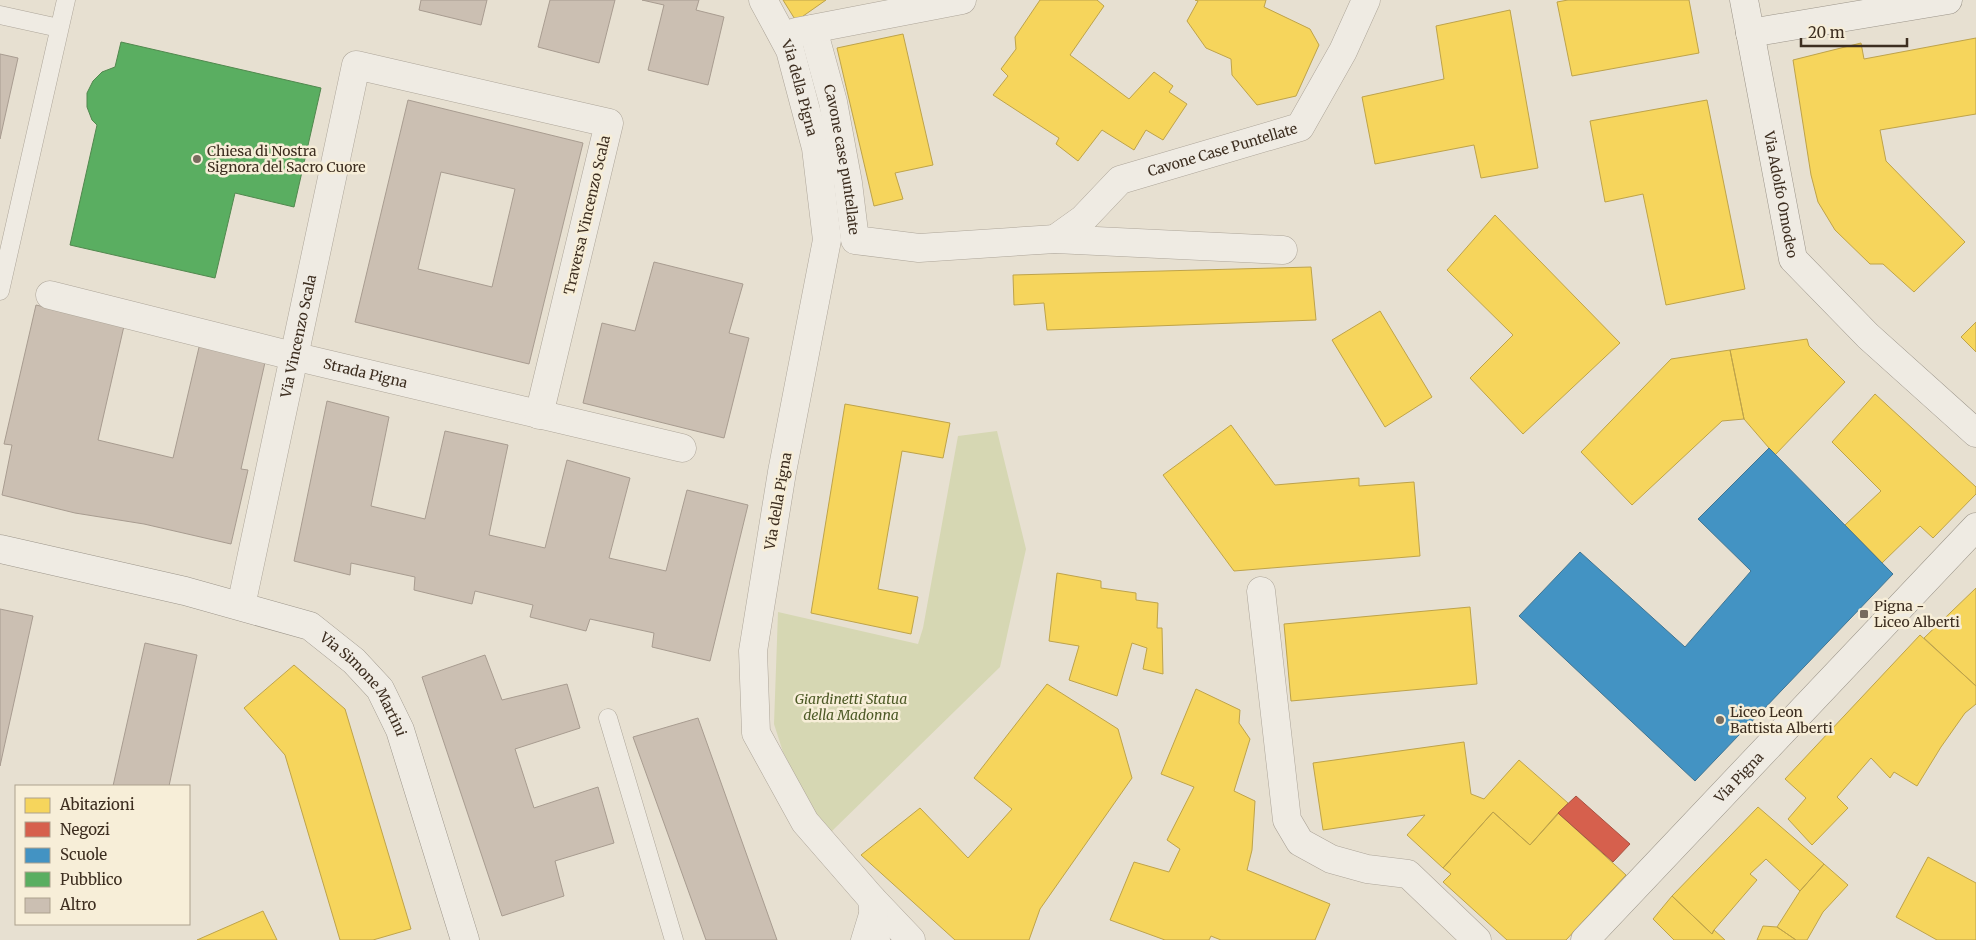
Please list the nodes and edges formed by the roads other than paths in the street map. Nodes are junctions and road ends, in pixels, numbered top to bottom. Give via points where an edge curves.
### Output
1 (66, 0) edge
2 (763, 0) edge
3 (962, 0) edge
4 (1366, 0) edge
5 (1744, 0) edge
6 (1948, 0) edge
7 (0, 15) edge
8 (59, 28) junction
9 (813, 29) junction
10 (782, 33) junction
11 (1750, 33) junction
12 (356, 65) joint
13 (1055, 239) junction
14 (1283, 250) dead end
15 (1, 284) edge
16 (50, 295) dead end
17 (293, 356) junction
18 (539, 415) junction
19 (1976, 433) edge
20 (682, 448) dead end
21 (1976, 527) edge
22 (0, 550) edge
23 (1260, 591) dead end
24 (241, 606) junction
25 (608, 718) dead end
26 (872, 899) junction
27 (465, 940) edge
28 (674, 940) edge
29 (860, 940) edge
30 (876, 940) edge
31 (911, 940) edge
32 (1477, 940) edge
33 (1585, 940) edge

1 - 8 lane
2 - 10 street, Via della Pigna
3 - 9 street
4 - 13 street, Cavone Case Puntellate via 1343,51 1300,127 1120,180 1083,219
5 - 11 street, Via Adolfo Omodeo
6 - 11 street
7 - 8 lane
8 - 15 lane
9 - 10 street
9 - 13 street, Cavone case puntellate via 833,102 855,240 919,248
10 - 26 street, Via della Pigna via 790,50 816,148 827,240 753,651 756,733 805,822
11 - 19 street, Via Adolfo Omodeo via 1793,259 1868,336
12 - 17 street, Via Vincenzo Scala
12 - 18 street, Traversa Vincenzo Scala via 609,123
13 - 14 street
16 - 17 street, Strada Pigna
17 - 18 street, Strada Pigna
17 - 24 street, Via Vincenzo Scala
18 - 20 street, Strada Pigna
21 - 33 street, Via Pigna
22 - 24 street, Via Simone Martini
23 - 32 street via 1287,820 1300,842 1330,859 1368,869 1408,874
24 - 27 street, Via Simone Martini via 310,626 354,661 380,690 400,730
25 - 28 lane
26 - 29 lane
26 - 30 street
26 - 31 street, Via della Pigna

